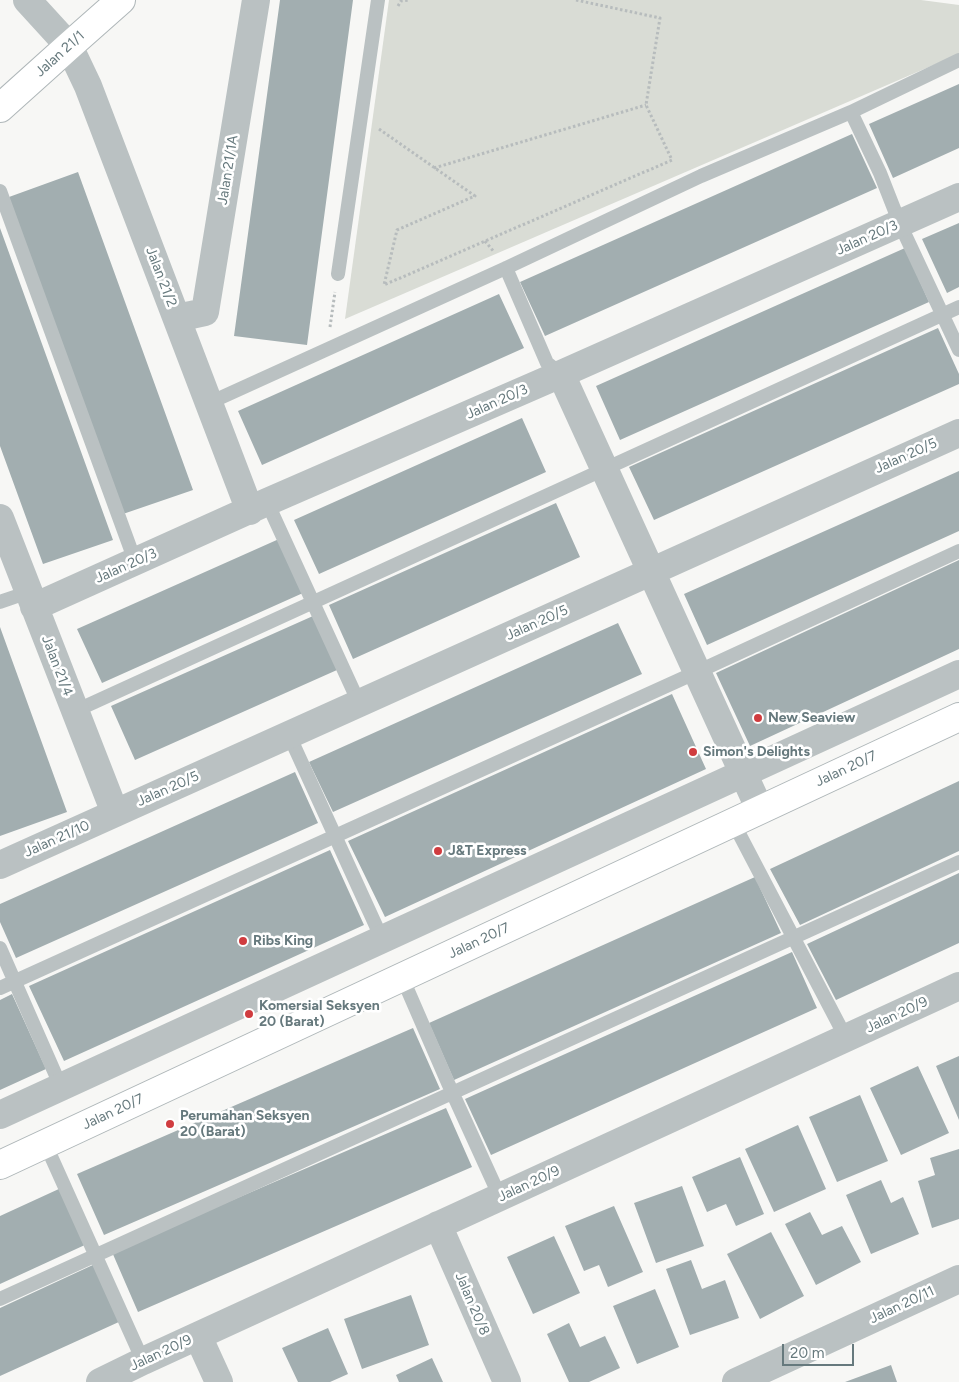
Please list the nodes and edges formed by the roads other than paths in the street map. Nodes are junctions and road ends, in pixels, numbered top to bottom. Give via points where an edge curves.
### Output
1 (27, 0) edge
2 (122, 0) edge
3 (256, 0) edge
4 (378, 0) edge
5 (69, 46) junction
6 (959, 60) edge
7 (0, 108) edge
8 (851, 112) junction
9 (0, 191) edge
10 (959, 197) edge
11 (900, 224) junction
12 (506, 268) junction
13 (338, 274) road end
14 (959, 306) edge
15 (942, 314) junction
16 (176, 318) junction
17 (959, 350) edge
18 (561, 374) junction
19 (209, 403) junction
20 (959, 432) edge
21 (605, 469) junction
22 (258, 507) junction
23 (0, 518) edge
24 (959, 551) edge
25 (135, 561) junction
26 (651, 572) junction
27 (32, 599) junction
28 (312, 601) junction
29 (0, 602) edge
30 (697, 672) junction
31 (959, 674) edge
32 (359, 703) junction
33 (75, 711) junction
34 (959, 717) edge
35 (289, 735) junction
36 (744, 774) junction
37 (760, 810) junction
38 (115, 813) junction
39 (733, 822) junction
40 (335, 836) junction
41 (959, 862) edge
42 (0, 865) edge
43 (794, 937) junction
44 (382, 939) junction
45 (0, 948) edge
46 (402, 977) junction
47 (15, 981) junction
48 (959, 986) edge
49 (0, 988) edge
50 (846, 1038) junction
51 (61, 1086) junction
52 (453, 1092) junction
53 (0, 1115) edge
54 (45, 1143) junction
55 (0, 1164) edge
56 (500, 1197) junction
57 (438, 1225) junction
58 (95, 1255) junction
59 (959, 1279) edge
60 (0, 1299) edge
61 (198, 1336) junction
62 (143, 1361) junction
63 (100, 1382) edge
64 (219, 1382) edge
65 (507, 1382) edge
66 (736, 1382) edge

1 - 5 street, Jalan 21/2
2 - 5 street, Jalan 21/1
3 - 16 street, Jalan 21/1A via 205,312
4 - 13 lane
5 - 7 street, Jalan 21/1
5 - 16 street, Jalan 21/2 via 88,86
6 - 8 lane
8 - 11 lane
8 - 12 lane via 701,176
9 - 25 lane
10 - 11 street, Jalan 20/3
11 - 15 lane
11 - 18 street, Jalan 20/3
12 - 18 lane via 547,362
12 - 19 lane
14 - 15 lane
15 - 17 lane
15 - 21 lane
16 - 19 street, Jalan 21/2
18 - 21 street
18 - 22 street, Jalan 20/3
19 - 22 street, Jalan 21/2
20 - 26 street, Jalan 20/5
21 - 26 street
21 - 28 lane
22 - 25 street, Jalan 20/3
22 - 28 lane
23 - 27 street, Jalan 21/4
24 - 30 lane
25 - 27 street, Jalan 20/3
26 - 30 street
26 - 32 street, Jalan 20/5
27 - 29 lane
27 - 33 street, Jalan 21/4
28 - 32 lane
28 - 33 lane
30 - 36 street
30 - 40 lane
31 - 36 street
32 - 35 street, Jalan 20/5
33 - 38 street, Jalan 21/4
34 - 37 street, Jalan 20/7
35 - 38 street, Jalan 20/5
35 - 40 lane
36 - 37 street
36 - 44 street
37 - 39 street, Jalan 20/7
38 - 42 street, Jalan 21/10
39 - 43 lane
39 - 46 street, Jalan 20/7
40 - 44 lane
40 - 47 lane
41 - 43 lane
43 - 50 lane
43 - 52 lane
44 - 51 street
45 - 47 lane
46 - 52 lane
46 - 54 street, Jalan 20/7
47 - 49 lane
47 - 51 lane
48 - 50 street, Jalan 20/9
50 - 56 street, Jalan 20/9
51 - 53 street
52 - 56 lane
52 - 58 lane
54 - 55 street, Jalan 20/7
54 - 58 lane
56 - 57 street, Jalan 20/9
57 - 61 street, Jalan 20/9
57 - 65 street, Jalan 20/8
58 - 60 lane
58 - 62 lane
59 - 66 street, Jalan 20/11
61 - 62 street, Jalan 20/9
61 - 64 street
62 - 63 street, Jalan 20/9

